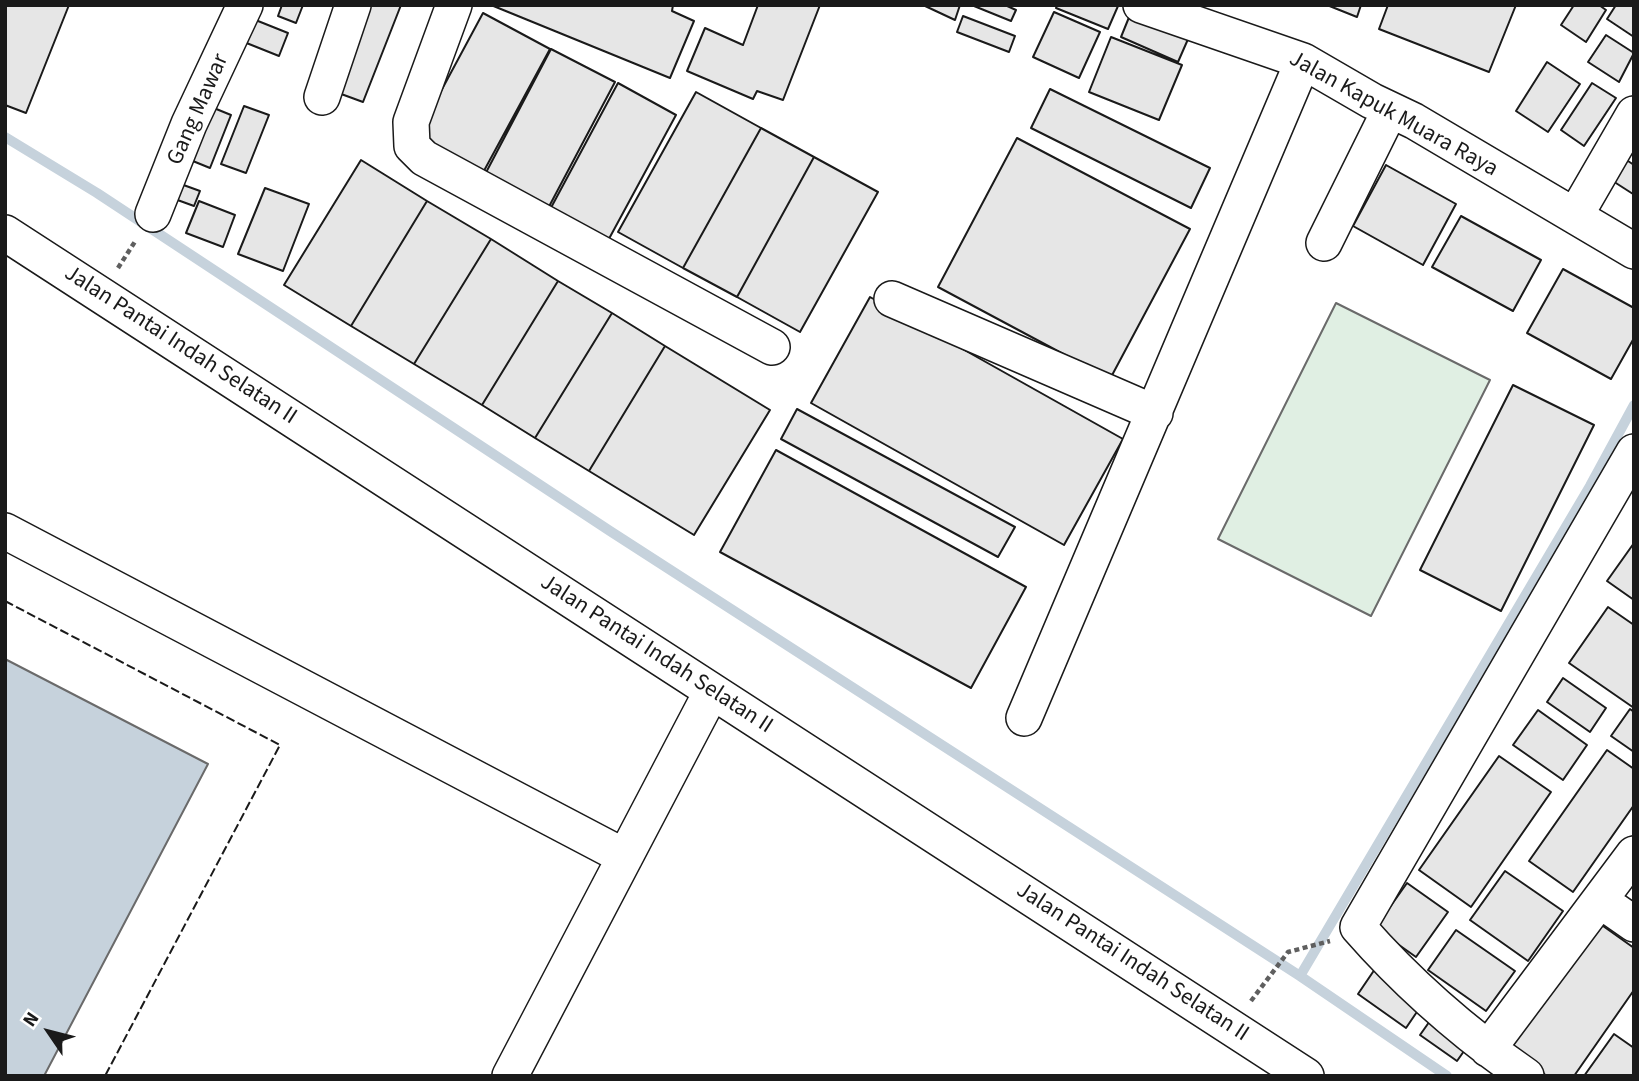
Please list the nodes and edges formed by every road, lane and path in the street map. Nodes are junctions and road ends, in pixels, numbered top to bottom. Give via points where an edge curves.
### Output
1 (245, 5) edge
2 (353, 5) edge
3 (454, 5) edge
4 (1141, 5) edge
5 (1303, 61) junction
6 (322, 97) dead end
7 (1390, 110) junction
8 (1634, 114) edge
9 (153, 214) dead end
10 (1575, 216) junction
11 (5, 233) edge
12 (1324, 243) dead end
13 (1634, 251) edge
14 (892, 299) dead end
15 (772, 347) dead end
16 (1155, 414) junction
17 (1634, 452) edge
18 (5, 531) edge
19 (712, 691) junction
20 (1024, 718) dead end
21 (1634, 854) edge
22 (625, 857) junction
23 (1601, 901) junction
24 (1634, 924) edge
25 (1312, 943) dead end
26 (1267, 979) dead end
27 (1488, 1049) junction
28 (510, 1076) edge
29 (1306, 1076) edge
30 (1526, 1076) edge

1 - 9 street, Gang Mawar
2 - 6 street
3 - 15 street via 411,122 412,146 424,158
4 - 5 street, Jalan Kapuk Muara Raya
5 - 7 street, Jalan Kapuk Muara Raya
5 - 16 street
7 - 10 street, Jalan Kapuk Muara Raya
7 - 12 street
8 - 10 street
10 - 13 street, Jalan Kapuk Muara Raya
11 - 19 street, Jalan Pantai Indah Selatan II
14 - 16 street
16 - 20 street
17 - 27 street via 1357,927 1392,966
18 - 22 street
19 - 22 street
19 - 29 street, Jalan Pantai Indah Selatan II
21 - 23 street
22 - 28 street
23 - 24 street
23 - 27 street
25 - 26 path via 1287,952
27 - 30 street

